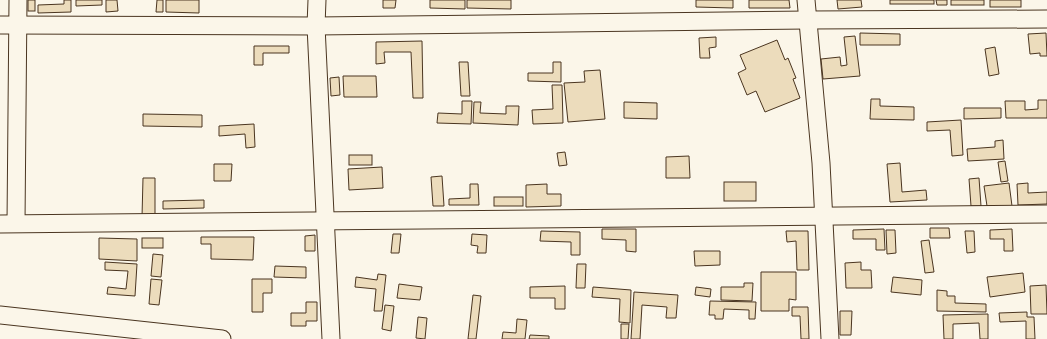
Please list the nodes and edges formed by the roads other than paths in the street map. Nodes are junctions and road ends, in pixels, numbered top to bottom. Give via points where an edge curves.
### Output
1 (18, 0) edge
2 (317, 0) edge
3 (806, 0) edge
4 (1047, 19) edge
5 (808, 20) junction
6 (0, 25) edge
7 (18, 25) junction
8 (316, 26) junction
9 (1047, 214) edge
10 (824, 215) junction
11 (326, 220) junction
12 (8, 223) edge
13 (0, 315) edge
14 (124, 334) edge
15 (222, 339) edge
16 (332, 339) edge
17 (830, 339) edge

1 - 7 street
2 - 8 street
3 - 5 street
4 - 5 street
5 - 8 street
5 - 10 street
6 - 7 street
7 - 8 street
7 - 12 street
8 - 11 street
9 - 10 street
10 - 11 street
10 - 17 street
11 - 12 street
11 - 16 street
13 - 14 street
14 - 15 street

